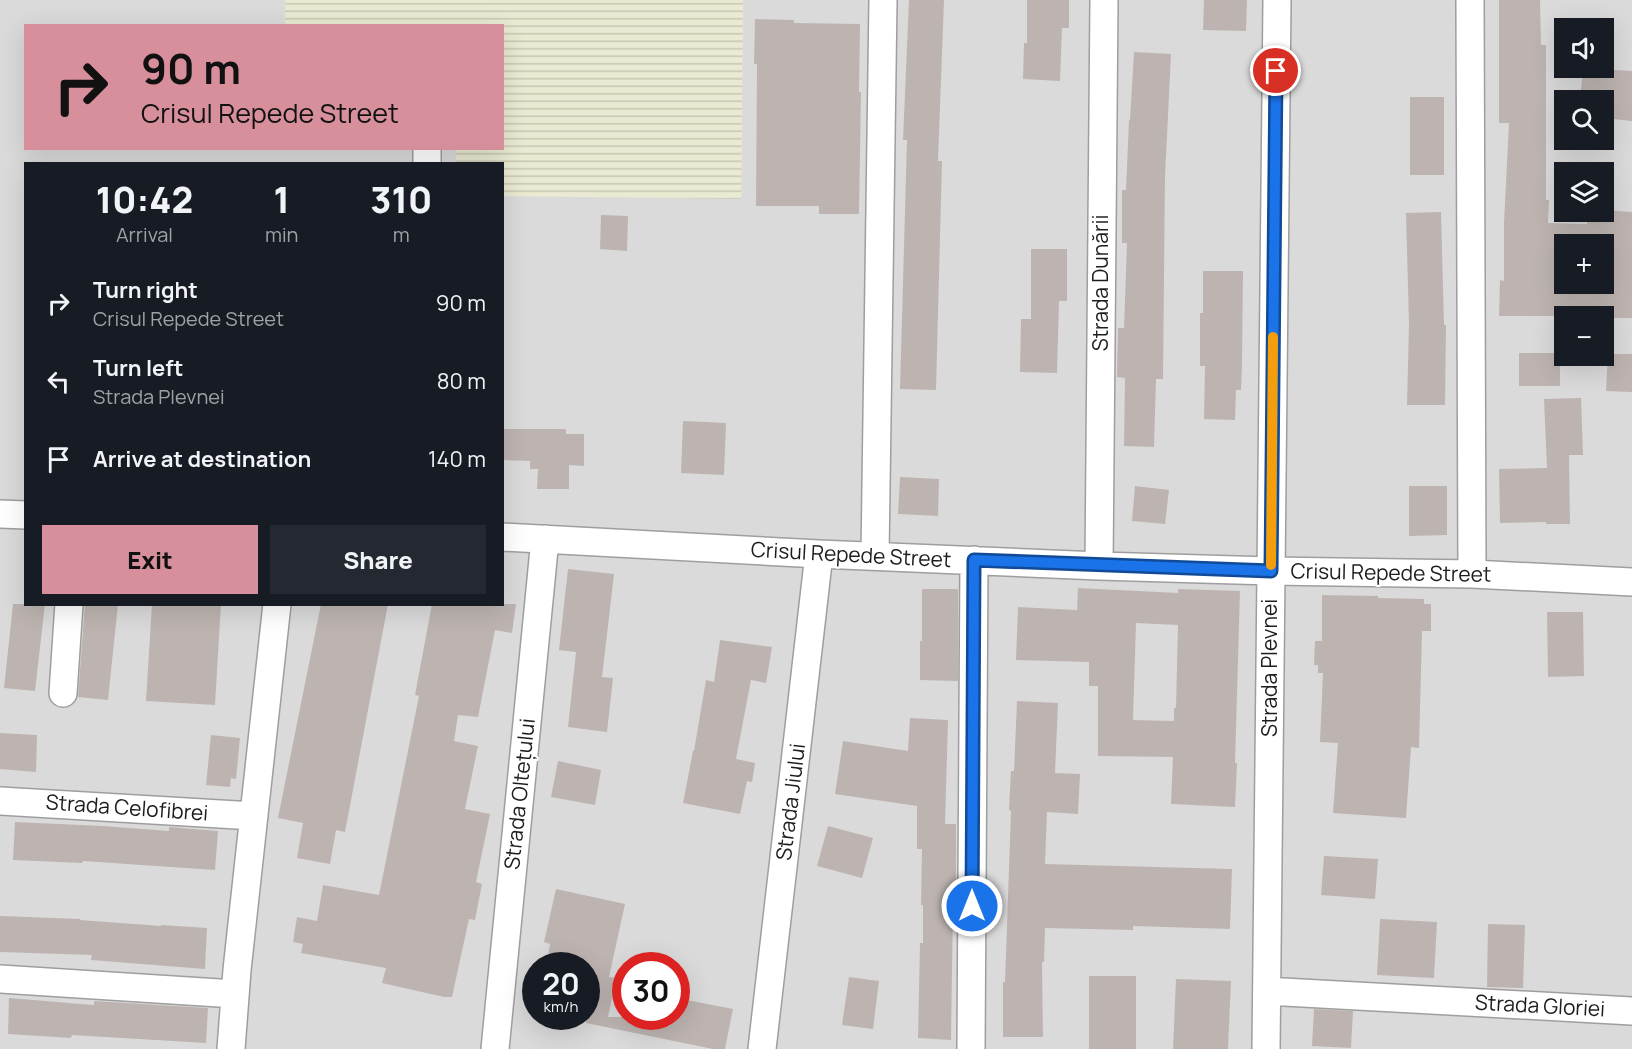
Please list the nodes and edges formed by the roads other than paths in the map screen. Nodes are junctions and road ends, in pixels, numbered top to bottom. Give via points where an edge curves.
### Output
1 (883, 0) edge
2 (1104, 0) edge
3 (1277, 0) edge
4 (1470, 0) edge
5 (0, 514) edge
6 (24, 515) edge
7 (504, 537) edge
8 (545, 539) junction
9 (819, 554) junction
10 (876, 556) junction
11 (974, 560) junction
12 (1099, 566) junction
13 (1271, 571) junction
14 (1472, 574) junction
15 (1632, 582) edge
16 (69, 606) edge
17 (277, 606) edge
18 (63, 693) dead end
19 (0, 801) edge
20 (254, 816) junction
21 (0, 979) edge
22 (1267, 991) junction
23 (235, 994) junction
24 (1632, 1011) edge
25 (231, 1049) edge
26 (495, 1049) edge
27 (762, 1049) edge
28 (971, 1049) edge
29 (1266, 1049) edge

1 - 10 street
2 - 12 street, Strada Dunării
3 - 13 street, Strada Plevnei
4 - 14 street
5 - 6 street
7 - 8 street, Crisul Repede Street
8 - 9 street, Crisul Repede Street
8 - 26 street, Strada Oltețului
9 - 10 street, Crisul Repede Street
9 - 27 street, Strada Jiului
10 - 11 street, Crisul Repede Street
11 - 12 street, Crisul Repede Street
11 - 28 street
12 - 13 street, Crisul Repede Street
13 - 14 street, Crisul Repede Street
13 - 22 street, Strada Plevnei
14 - 15 street, Crisul Repede Street
16 - 18 street
17 - 20 street
19 - 20 street, Strada Celofibrei
20 - 23 street
21 - 23 street
22 - 24 street, Strada Gloriei
22 - 29 street, Strada Plevnei
23 - 25 street

